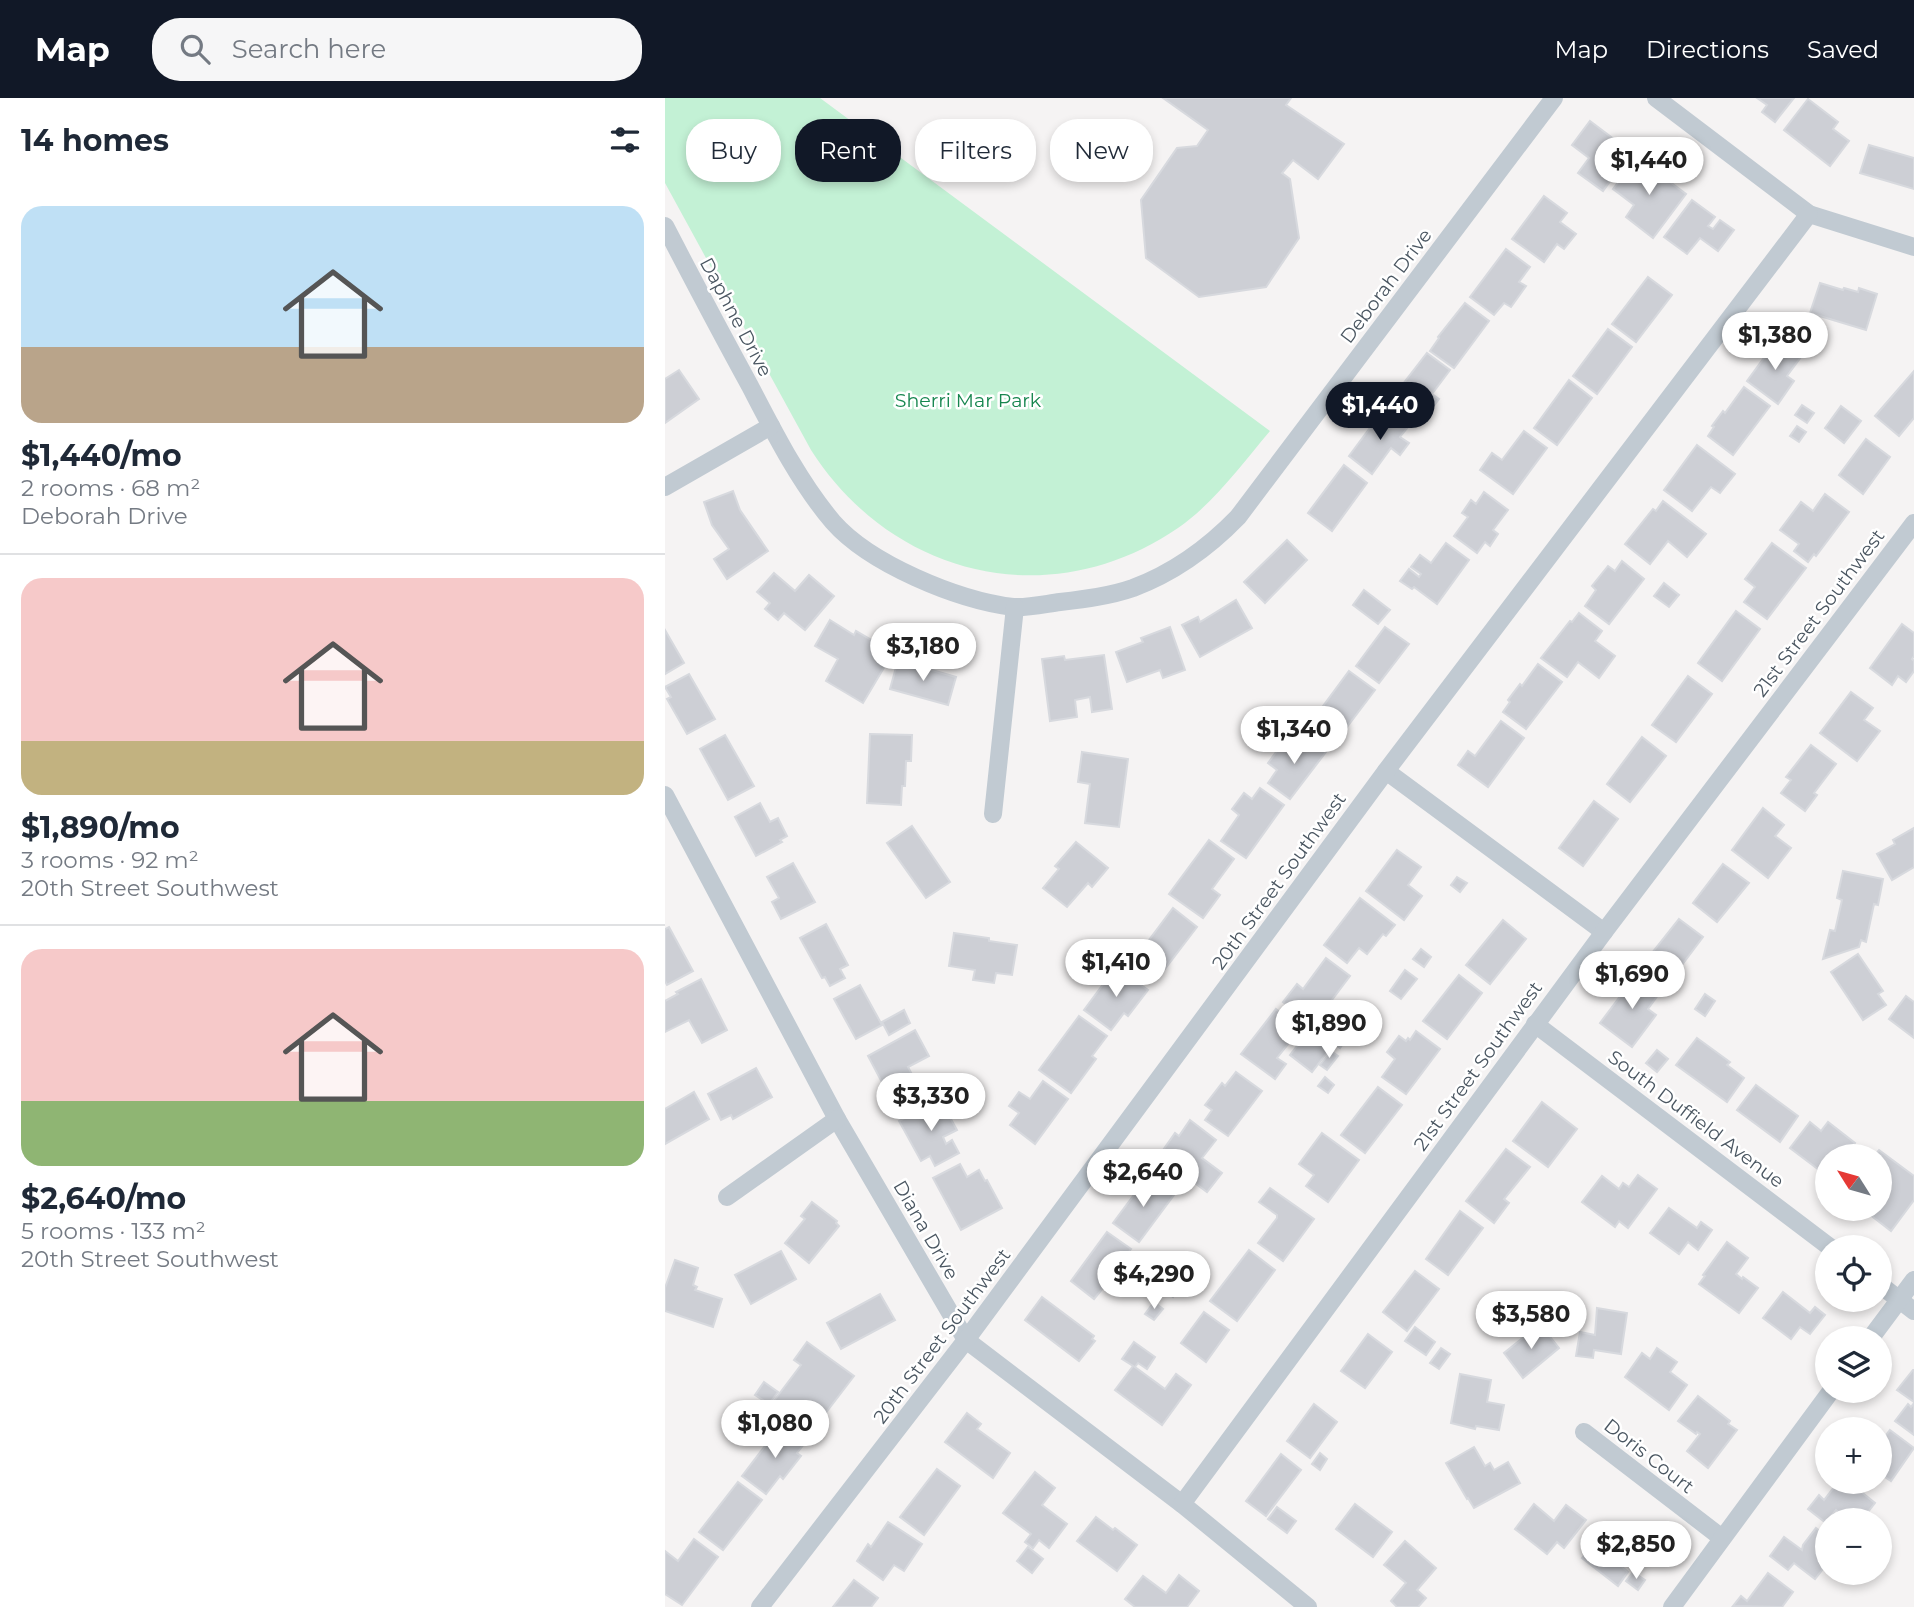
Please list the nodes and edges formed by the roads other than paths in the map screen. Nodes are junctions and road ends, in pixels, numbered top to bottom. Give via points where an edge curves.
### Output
1 (1554, 98) edge
2 (1656, 98) edge
3 (1809, 215) junction
4 (665, 226) edge
5 (1914, 247) edge
6 (771, 426) junction
7 (665, 487) edge
8 (1914, 523) edge
9 (1015, 607) junction
10 (1387, 771) junction
11 (665, 795) edge
12 (993, 814) dead end
13 (1604, 932) junction
14 (1535, 1024) junction
15 (837, 1119) junction
16 (727, 1197) dead end
17 (1815, 1236) edge
18 (1914, 1280) edge
19 (1892, 1294) edge
20 (1899, 1299) junction
21 (1914, 1311) edge
22 (1879, 1326) edge
23 (966, 1340) junction
24 (1822, 1403) edge
25 (1584, 1432) dead end
26 (1182, 1504) junction
27 (1722, 1538) junction
28 (760, 1607) edge
29 (1308, 1607) edge
30 (1672, 1607) edge

1 - 9 street, Deborah Drive via 1220,536 1168,572 1133,588 1090,599
2 - 3 street
3 - 5 street
3 - 10 street, 20th Street Southwest
4 - 6 street, Daphne Drive
6 - 7 street
6 - 9 street, Deborah Drive via 806,485 834,523 856,542 898,570 957,594
8 - 13 street, 21st Street Southwest
9 - 12 street
10 - 13 street
10 - 23 street, 20th Street Southwest
11 - 15 street, Diana Drive
13 - 14 street, 21st Street Southwest
14 - 17 street, South Duffield Avenue
14 - 26 street, 21st Street Southwest
15 - 16 street
15 - 23 street, Diana Drive
18 - 20 street
19 - 20 street
20 - 21 street
20 - 22 street
23 - 26 street, Diana Drive
23 - 28 street, 20th Street Southwest
24 - 27 street
25 - 27 street, Doris Court
26 - 29 street, Diana Drive
27 - 30 street

